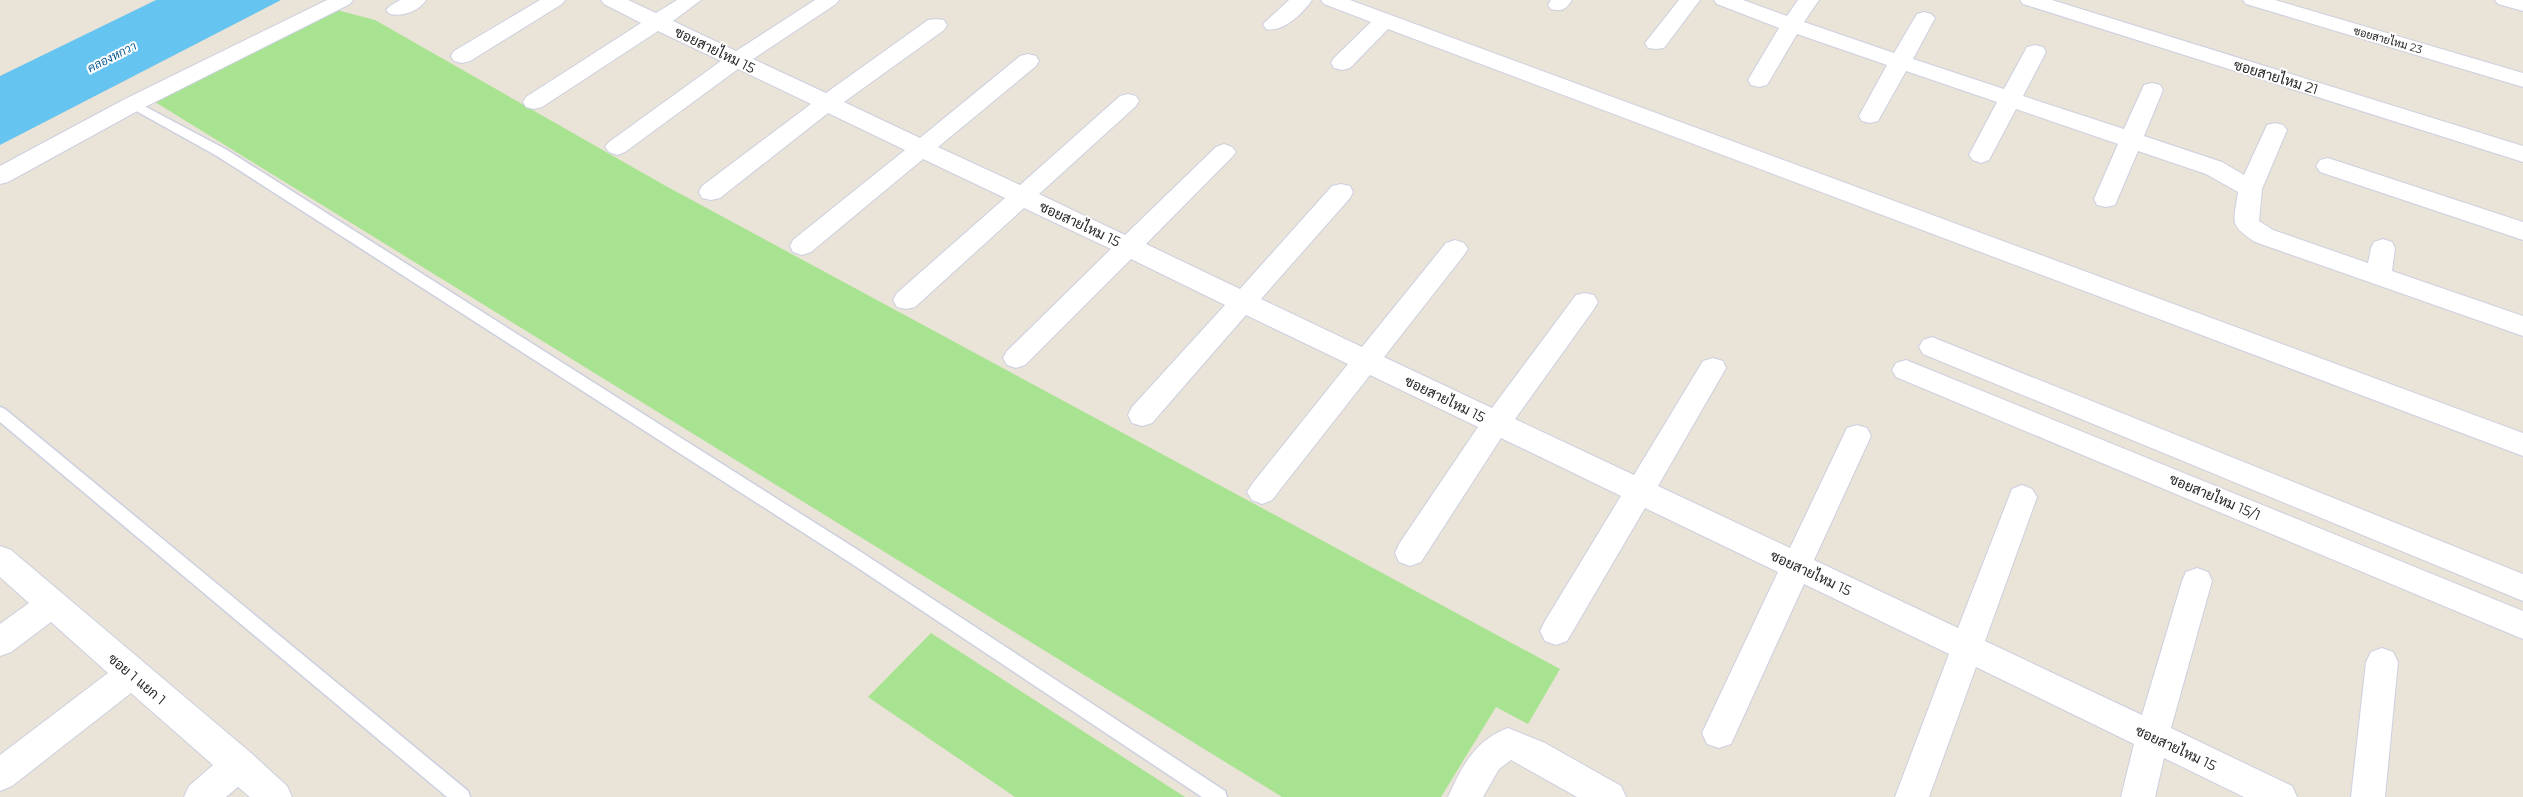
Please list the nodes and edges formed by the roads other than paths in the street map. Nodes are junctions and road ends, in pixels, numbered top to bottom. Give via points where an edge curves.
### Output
1 (343, 0) edge
2 (416, 0) edge
3 (555, 0) edge
4 (611, 0) edge
5 (691, 0) edge
6 (829, 0) edge
7 (1302, 0) edge
8 (1331, 0) edge
9 (1690, 0) edge
10 (1724, 0) edge
11 (1809, 0) edge
12 (2030, 0) edge
13 (2253, 0) edge
14 (2506, 0) edge
15 (2523, 5) edge
16 (398, 10) dead end
17 (1924, 18) dead end
18 (1384, 21) junction
19 (657, 22) junction
20 (1274, 24) dead end
21 (936, 25) dead end
22 (1791, 25) junction
23 (1656, 43) dead end
24 (2035, 52) dead end
25 (462, 56) dead end
26 (737, 60) junction
27 (1028, 61) dead end
28 (1898, 61) junction
29 (1342, 63) dead end
30 (1759, 80) dead end
31 (2523, 80) edge
32 (2152, 90) dead end
33 (2011, 100) junction
34 (1128, 101) dead end
35 (534, 102) dead end
36 (827, 103) junction
37 (133, 104) junction
38 (1870, 116) dead end
39 (2275, 130) dead end
40 (2132, 140) junction
41 (617, 147) dead end
42 (921, 148) junction
43 (1224, 152) dead end
44 (2523, 154) edge
45 (1981, 155) dead end
46 (2328, 166) dead end
47 (0, 176) edge
48 (2250, 189) junction
49 (711, 192) dead end
50 (1341, 192) dead end
51 (1021, 196) junction
52 (2106, 200) dead end
53 (2523, 231) edge
54 (802, 246) dead end
55 (1128, 247) junction
56 (1455, 248) dead end
57 (2383, 248) dead end
58 (2379, 276) junction
59 (906, 300) dead end
60 (1244, 302) junction
61 (1585, 302) dead end
62 (2523, 326) edge
63 (1932, 347) dead end
64 (1016, 358) dead end
65 (1365, 360) junction
66 (1713, 368) dead end
67 (1906, 370) dead end
68 (0, 413) edge
69 (1142, 414) dead end
70 (1496, 423) junction
71 (1857, 436) dead end
72 (2523, 445) edge
73 (1638, 490) junction
74 (1262, 492) dead end
75 (2022, 496) dead end
76 (1410, 553) dead end
77 (2436, 553) junction
78 (0, 559) edge
79 (1796, 566) junction
80 (2197, 581) dead end
81 (2434, 588) junction
82 (2523, 588) edge
83 (52, 604) junction
84 (2523, 626) edge
85 (1556, 631) dead end
86 (0, 642) edge
87 (1966, 647) junction
88 (2382, 662) dead end
89 (131, 674) junction
90 (1719, 733) dead end
91 (2152, 736) junction
92 (239, 764) junction
93 (0, 775) edge
94 (201, 797) edge
95 (275, 797) edge
96 (461, 797) edge
97 (1218, 797) edge
98 (1465, 797) edge
99 (1610, 797) edge
100 (1912, 797) edge
101 (2138, 797) edge
102 (2280, 797) edge
103 (2368, 797) edge

1 - 37 street
2 - 16 street
3 - 25 street
4 - 19 street, ซอยสายไหม 15
5 - 19 street
6 - 26 street
7 - 20 street
8 - 18 street
9 - 23 street
10 - 22 street
11 - 22 street
12 - 44 street, ซอยสายไหม 21
13 - 31 street, ซอยสายไหม 23
14 - 15 street
17 - 28 street
18 - 29 street
18 - 72 street
19 - 26 street, ซอยสายไหม 15
19 - 35 street
21 - 36 street
22 - 28 street
22 - 30 street
24 - 33 street
26 - 36 street, ซอยสายไหม 15
26 - 41 street
27 - 42 street
28 - 33 street
28 - 38 street
32 - 40 street
33 - 40 street
33 - 45 street
34 - 51 street
36 - 42 street, ซอยสายไหม 15
36 - 49 street
37 - 47 street
37 - 97 lane via 222,153 763,498
39 - 48 street
40 - 48 street via 2214,168
40 - 52 street
42 - 51 street, ซอยสายไหม 15
42 - 54 street
43 - 55 street
46 - 53 street
48 - 58 street via 2246,224 2264,236
50 - 60 street
51 - 55 street, ซอยสายไหม 15
51 - 59 street
55 - 60 street, ซอยสายไหม 15
55 - 64 street
56 - 65 street
57 - 58 street
58 - 62 street
60 - 65 street, ซอยสายไหม 15
60 - 69 street
61 - 70 street
63 - 77 street
65 - 70 street, ซอยสายไหม 15
65 - 74 street
66 - 73 street
67 - 81 street, ซอยสายไหม 15/1
68 - 96 lane
70 - 73 street, ซอยสายไหม 15
70 - 76 street
71 - 79 street
73 - 79 street, ซอยสายไหม 15
73 - 85 street
75 - 87 street
77 - 81 street
77 - 82 street
78 - 83 street, ซอย 1 แยก 1
79 - 87 street, ซอยสายไหม 15
79 - 90 street
80 - 91 street
81 - 84 street, ซอยสายไหม 15/1
83 - 86 street
83 - 89 street, ซอย 1 แยก 1
87 - 91 street, ซอยสายไหม 15
87 - 100 street
88 - 103 street
89 - 92 street, ซอย 1 แยก 1
89 - 93 street
91 - 101 street
91 - 102 street, ซอยสายไหม 15
92 - 94 street
92 - 95 street, ซอย 1 แยก 1
98 - 99 street via 1487,758 1508,743

